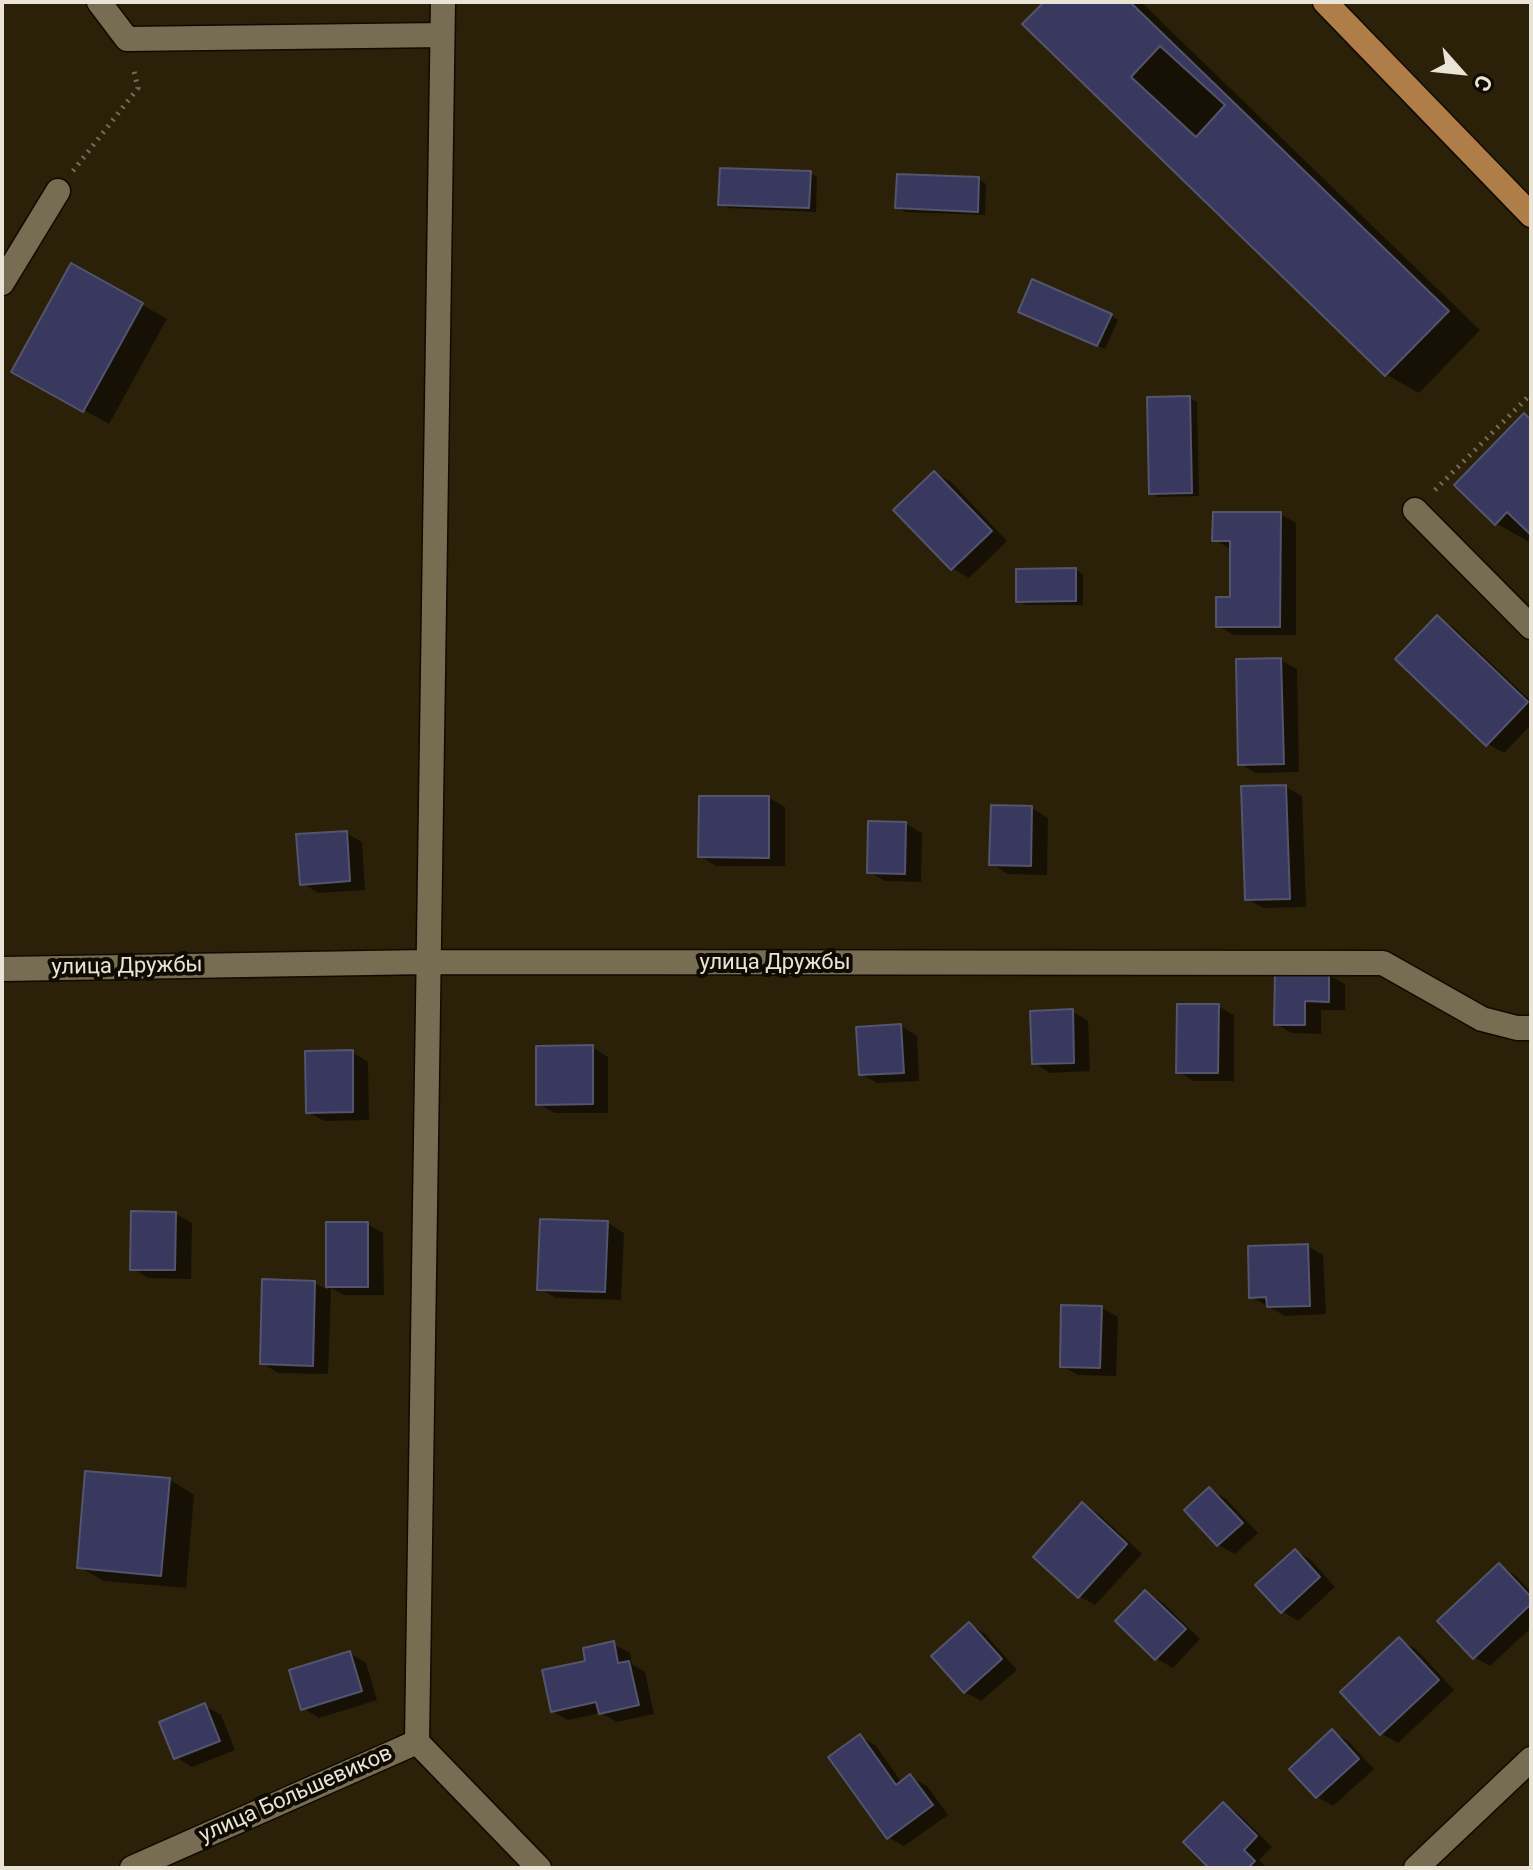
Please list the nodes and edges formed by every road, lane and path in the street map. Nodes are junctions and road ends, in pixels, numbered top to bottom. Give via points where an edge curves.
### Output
1 (99, 2) edge
2 (443, 2) edge
3 (1325, 2) edge
4 (442, 35) junction
5 (127, 39) junction
6 (58, 191) joint
7 (1531, 215) edge
8 (2, 283) edge
9 (1531, 394) edge
10 (1415, 510) joint
11 (1531, 627) edge
12 (428, 962) junction
13 (2, 969) edge
14 (1531, 1028) edge
15 (417, 1742) junction
16 (1531, 1759) edge
17 (132, 1868) edge
18 (539, 1868) edge
19 (1416, 1868) edge

1 - 5 street
2 - 4 street
3 - 7 main road
4 - 5 street
4 - 12 street
5 - 6 path via 138,88
6 - 8 street
9 - 10 path
10 - 11 street
12 - 13 street, улица Дружбы
12 - 14 street, улица Дружбы via 1383,963 1482,1019
12 - 15 street
15 - 17 street, улица Большевиков
15 - 18 street
16 - 19 street

